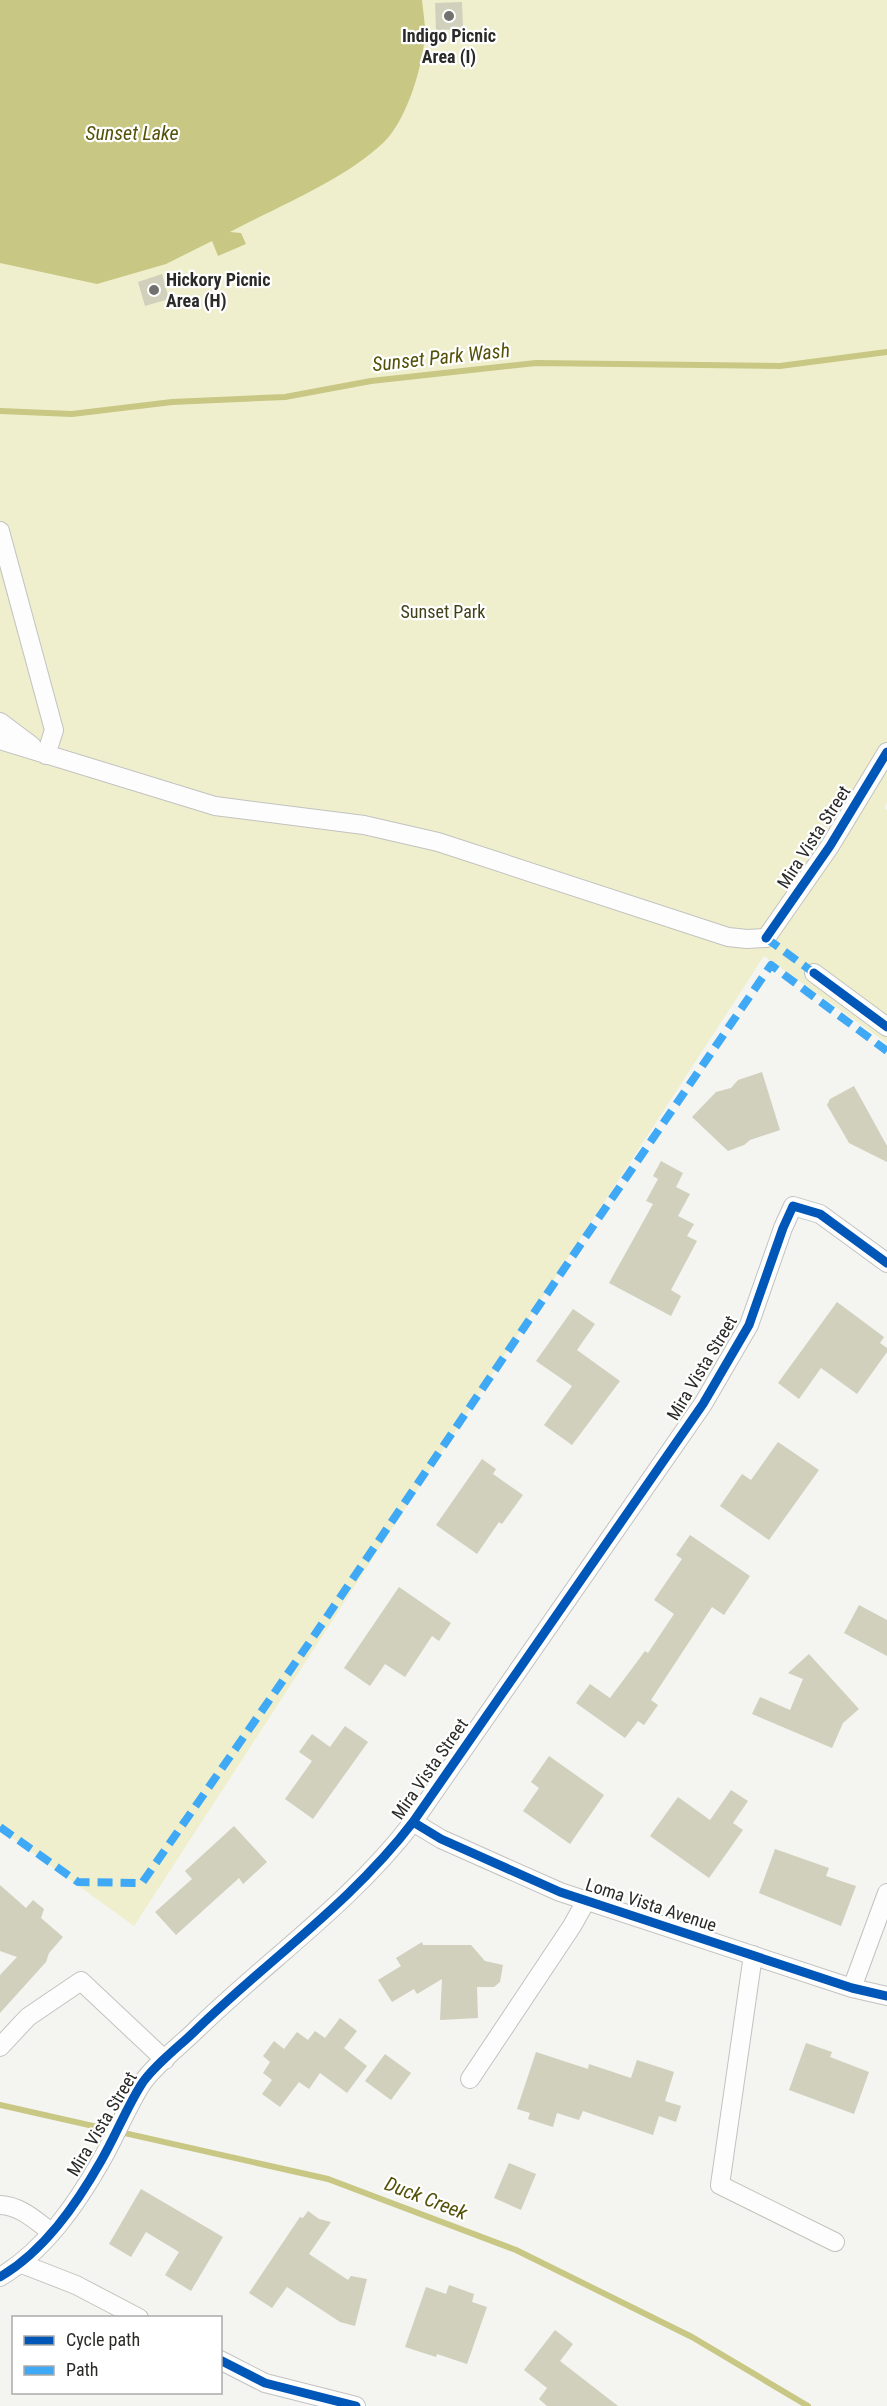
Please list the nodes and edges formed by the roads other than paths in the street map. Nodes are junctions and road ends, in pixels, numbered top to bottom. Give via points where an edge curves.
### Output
1 (0, 531) edge
2 (0, 722) edge
3 (0, 740) edge
4 (887, 752) edge
5 (46, 755) junction
6 (814, 973) dead end
7 (887, 1027) edge
8 (887, 1263) edge
9 (413, 1822) junction
10 (887, 1893) edge
11 (586, 1900) junction
12 (753, 1955) junction
13 (852, 1988) junction
14 (887, 1996) edge
15 (0, 2047) edge
16 (165, 2060) junction
17 (470, 2079) dead end
18 (0, 2205) edge
19 (51, 2232) junction
20 (835, 2242) dead end
21 (22, 2264) junction
22 (0, 2277) edge
23 (135, 2316) edge
24 (222, 2361) edge
25 (356, 2406) edge

1 - 5 street via 54,730
2 - 5 street
3 - 5 street
4 - 5 street, Mira Vista Street via 830,846 766,938 747,939 729,937 438,842 364,825 215,806
6 - 7 street
8 - 9 street, Mira Vista Street via 820,1214 793,1206 748,1326 703,1404
9 - 11 street, Loma Vista Avenue via 451,1844
9 - 16 street, Mira Vista Street via 349,1895 231,1996
10 - 13 street
11 - 12 street, Loma Vista Avenue
11 - 17 street
12 - 13 street, Loma Vista Avenue
12 - 20 street via 720,2185
13 - 14 street, Loma Vista Avenue
15 - 16 street via 28,2017 81,1981
16 - 19 street, Mira Vista Street via 142,2083 100,2162
18 - 19 street via 10,2205 28,2214
19 - 21 street, Mira Vista Street
21 - 22 street, Mira Vista Street
21 - 23 street via 76,2285
24 - 25 street via 266,2383

